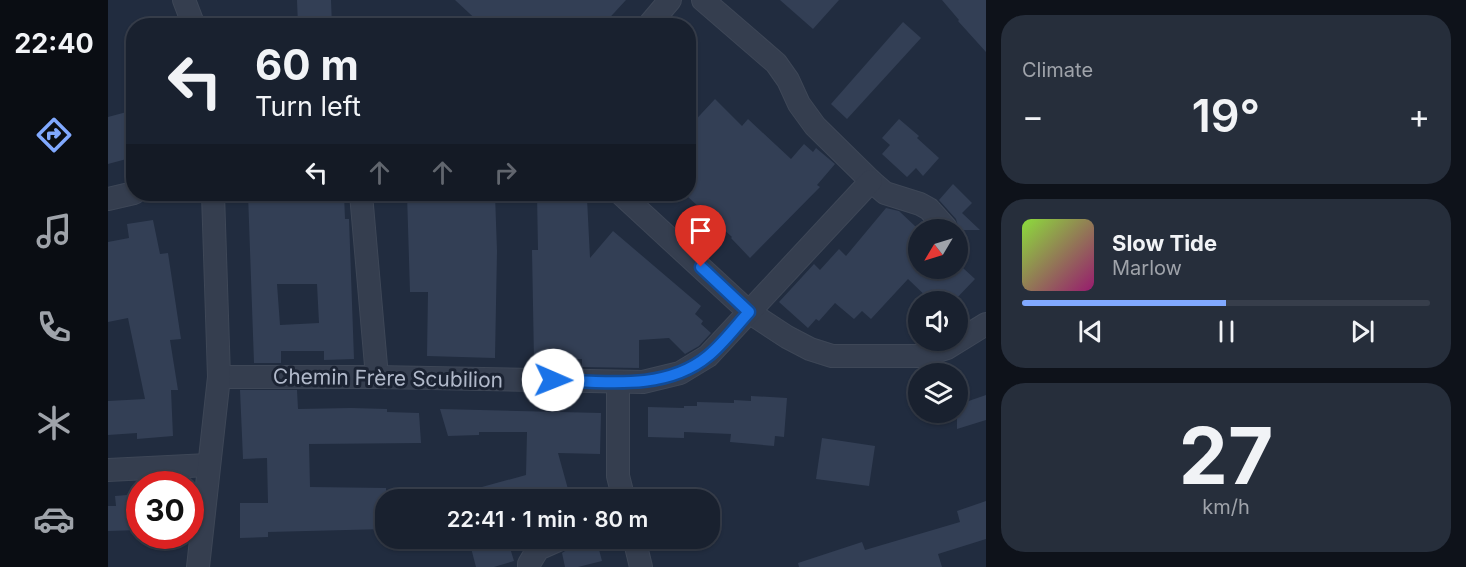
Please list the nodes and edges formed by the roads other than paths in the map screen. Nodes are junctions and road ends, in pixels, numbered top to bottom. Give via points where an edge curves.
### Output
1 (184, 0) edge
2 (670, 0) edge
3 (703, 0) edge
4 (191, 18) edge
5 (655, 18) edge
6 (871, 181) junction
7 (126, 195) edge
8 (108, 199) edge
9 (213, 201) edge
10 (363, 201) edge
11 (629, 201) edge
12 (938, 219) edge
13 (749, 312) junction
14 (986, 324) edge
15 (219, 377) junction
16 (377, 377) junction
17 (618, 382) junction
18 (208, 465) junction
19 (108, 470) edge
20 (621, 489) edge
21 (538, 549) edge
22 (637, 549) edge
23 (198, 567) edge
24 (529, 567) edge
25 (641, 567) edge

1 - 4 street
2 - 5 street
3 - 6 street via 776,63 815,126
6 - 12 street via 885,193 929,209
6 - 13 street, Chemin Frère Scubilion
7 - 8 street
9 - 15 street
10 - 16 street
11 - 13 street
13 - 14 street via 787,338 832,356 922,356 947,348
13 - 17 street, Chemin Frère Scubilion via 708,356 680,373 643,382
15 - 16 street, Chemin Frère Scubilion
15 - 18 street
16 - 17 street, Chemin Frère Scubilion
17 - 20 street
18 - 19 street
18 - 23 street
21 - 24 street
22 - 25 street

